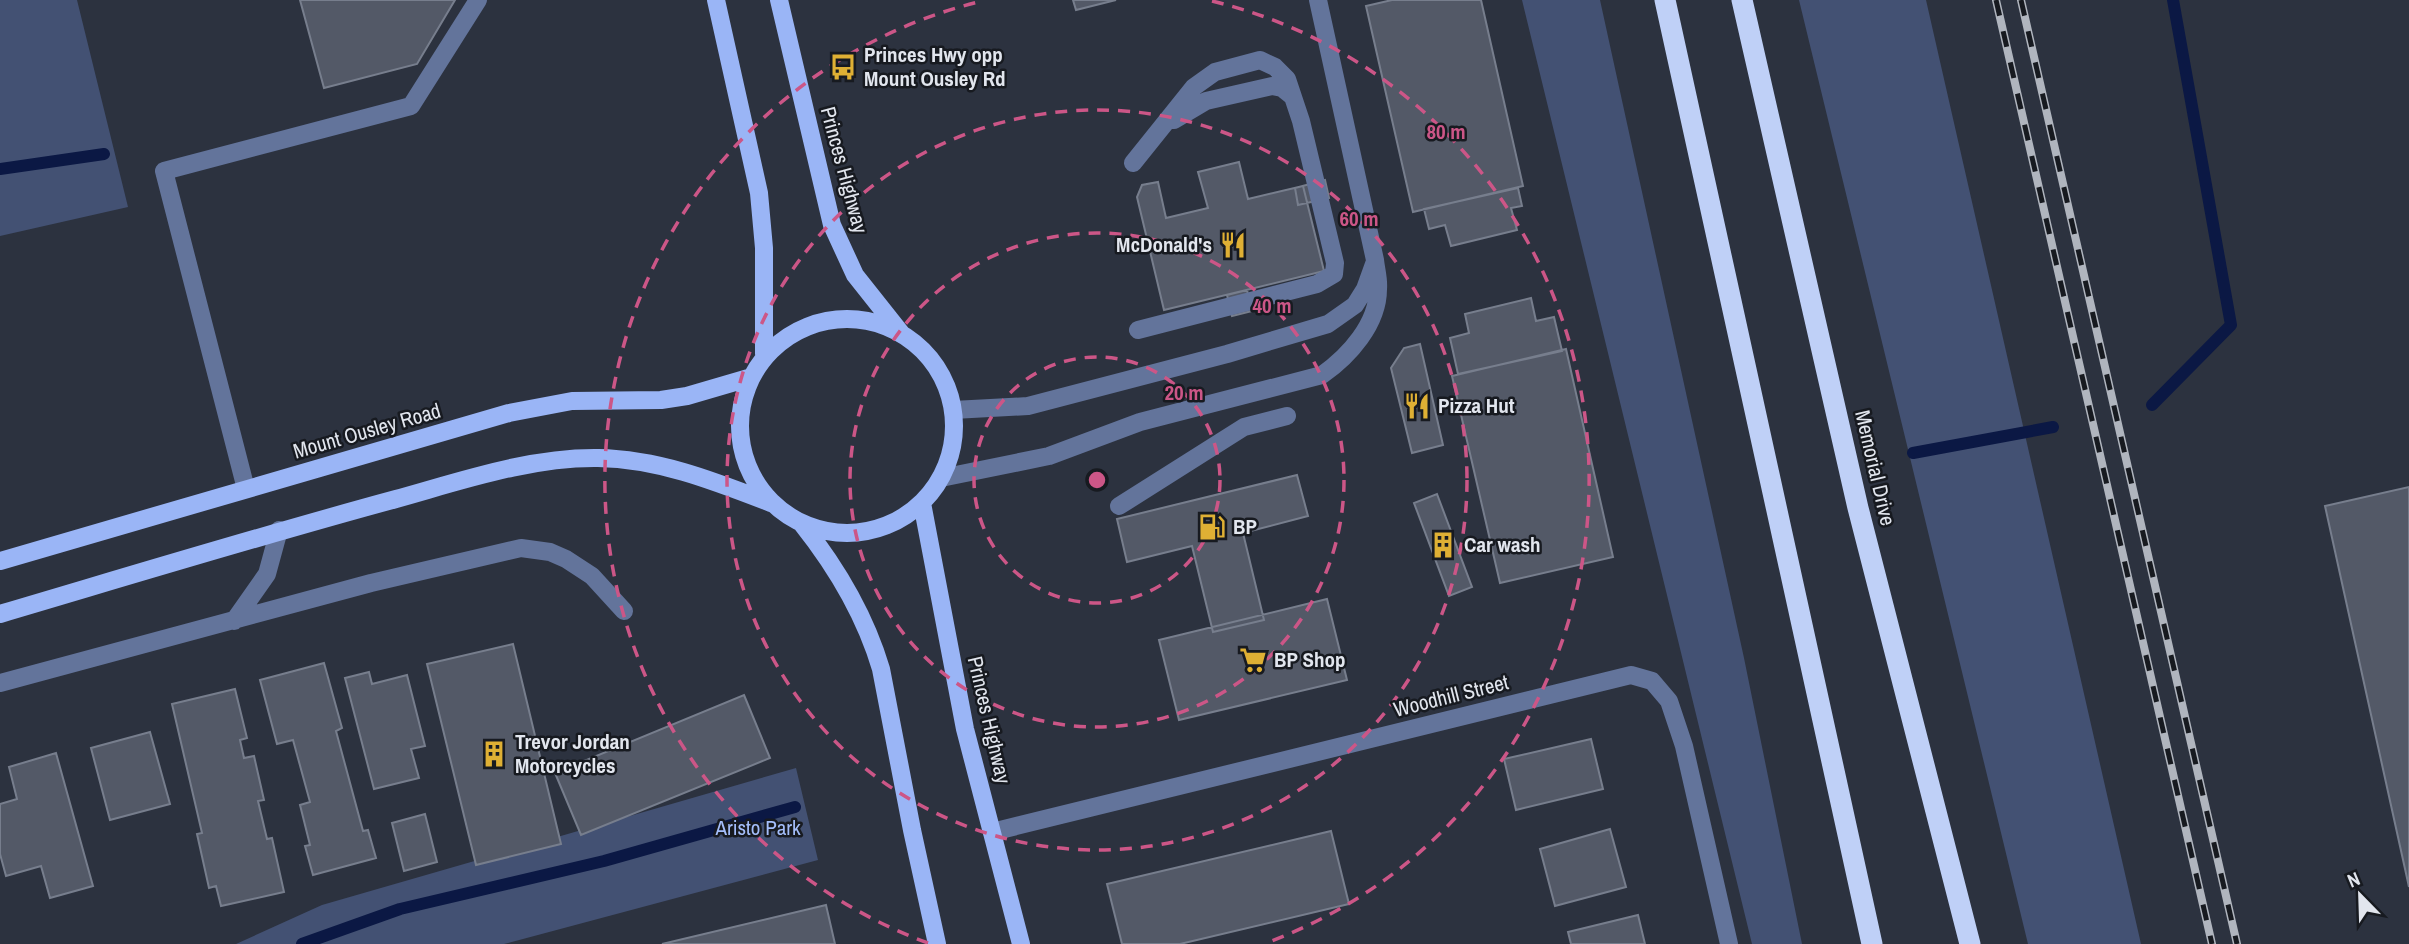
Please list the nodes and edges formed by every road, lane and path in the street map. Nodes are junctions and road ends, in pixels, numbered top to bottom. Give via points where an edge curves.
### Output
1 (478, 0) edge
2 (716, 0) edge
3 (779, 0) edge
4 (1318, 0) edge
5 (1665, 0) edge
6 (1742, 0) edge
7 (1293, 96) junction
8 (1164, 125) junction
9 (1133, 163) dead end
10 (1375, 260) junction
11 (1138, 330) dead end
12 (902, 334) junction
13 (764, 354) junction
14 (752, 377) junction
15 (953, 410) junction
16 (1287, 416) dead end
17 (941, 478) junction
18 (246, 489) junction
19 (771, 503) junction
20 (922, 503) junction
21 (1119, 506) dead end
22 (802, 524) junction
23 (279, 530) junction
24 (0, 561) edge
25 (624, 611) dead end
26 (0, 614) edge
27 (234, 621) junction
28 (0, 683) edge
29 (992, 832) junction
30 (1853, 866) junction
31 (1969, 937) edge
32 (937, 944) edge
33 (1021, 944) edge
34 (1729, 944) edge
35 (1863, 944) edge
36 (1872, 944) edge

1 - 18 street via 411,106 164,171
2 - 13 main road via 759,193
3 - 12 main road, Princes Highway via 832,225 855,275
4 - 10 street
5 - 30 highway
6 - 31 highway, Memorial Drive via 1858,508
7 - 8 street via 1272,86 1206,101
7 - 8 street via 1276,66 1260,60 1215,72 1194,87
7 - 11 street via 1335,262 1334,274 1317,284
8 - 9 street
10 - 15 street via 1355,305 1328,324 1028,406
10 - 17 street via 1375,311 1352,348 1322,375 1140,422 1049,456
12 - 13 main road via 869,321 834,320 800,331
12 - 15 main road via 932,362 944,380
13 - 14 main road
14 - 18 main road, Mount Ousley Road via 661,400 572,401 531,408
14 - 19 main road via 741,409 740,442 750,473
15 - 17 main road via 953,445
16 - 21 street via 1244,427
17 - 20 main road
18 - 24 main road, Mount Ousley Road
19 - 22 main road
19 - 23 main road via 679,470 596,458 498,472
20 - 22 main road via 896,522 865,532 832,532
20 - 29 main road, Princes Highway via 965,729
22 - 32 main road via 828,557 875,648
23 - 26 main road
23 - 27 street via 267,574
25 - 27 street via 592,576 566,559 521,548
27 - 28 street
29 - 33 main road, Princes Highway
29 - 34 street, Woodhill Street via 1632,674 1652,681 1669,701 1684,747
30 - 35 highway
30 - 36 highway

